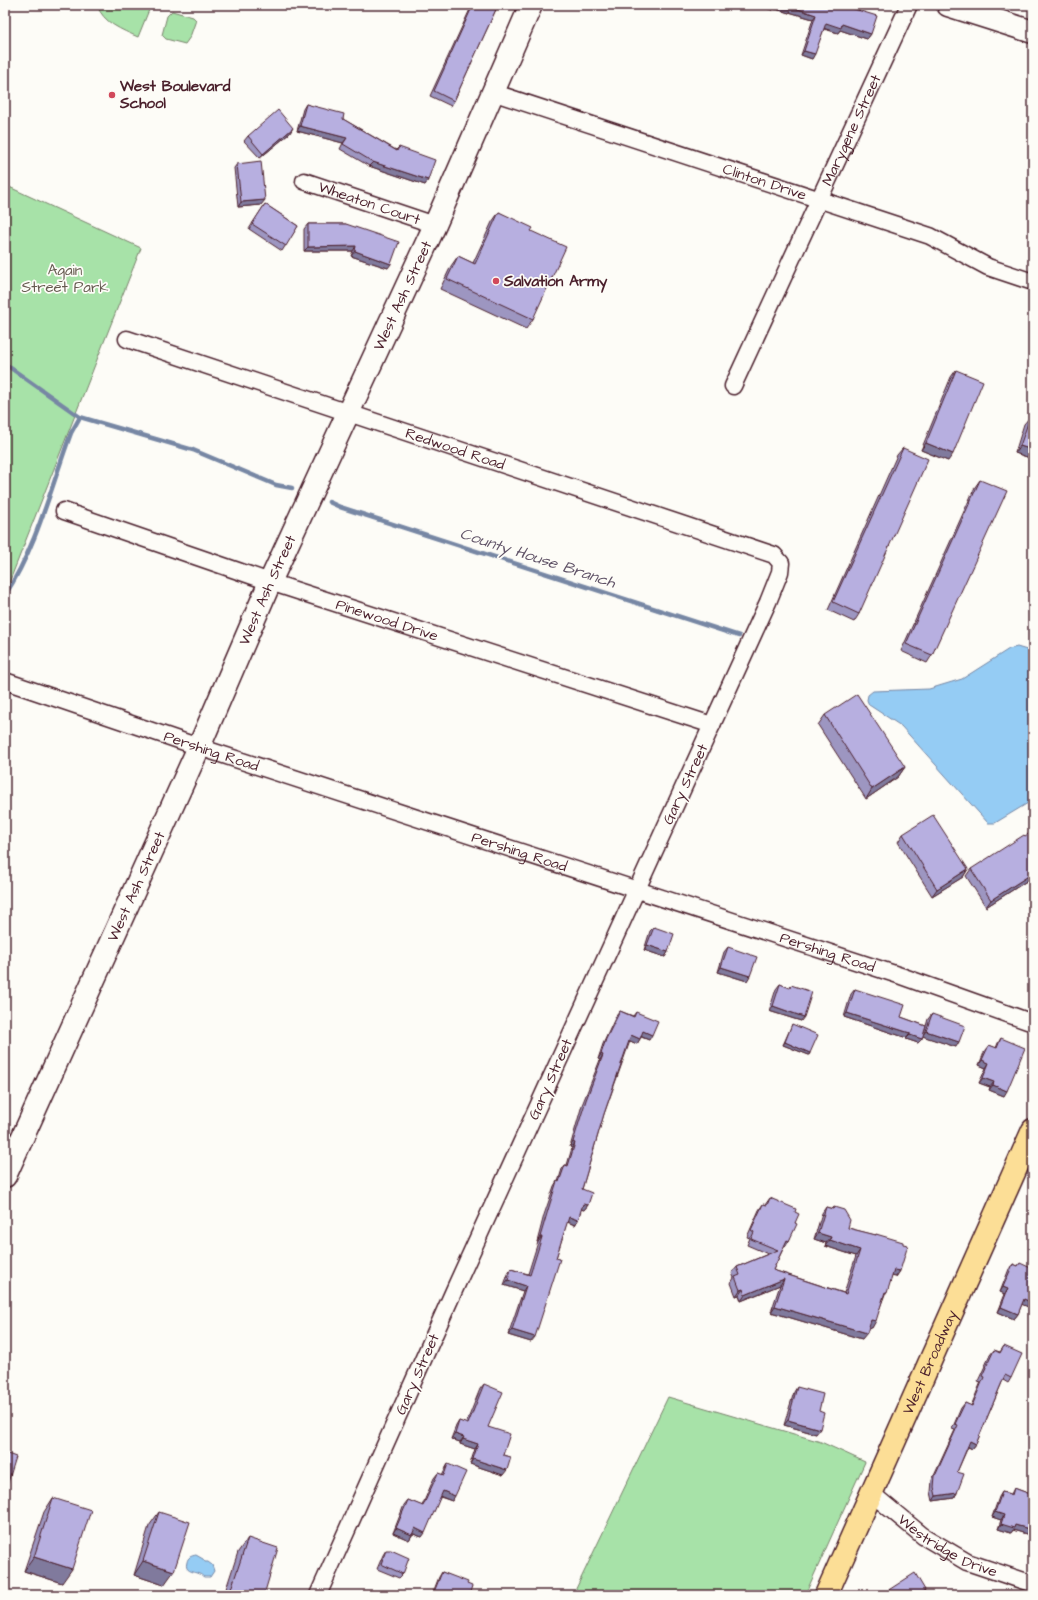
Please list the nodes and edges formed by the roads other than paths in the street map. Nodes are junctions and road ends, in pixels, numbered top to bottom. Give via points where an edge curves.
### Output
1 (531, 5) edge
2 (909, 5) edge
3 (948, 5) edge
4 (1033, 32) edge
5 (492, 92) junction
6 (304, 181) dead end
7 (820, 201) junction
8 (435, 225) junction
9 (1033, 282) edge
10 (127, 339) dead end
11 (733, 386) dead end
12 (349, 413) junction
13 (64, 511) dead end
14 (781, 563) joint
15 (270, 582) junction
16 (5, 681) edge
17 (712, 725) junction
18 (199, 747) junction
19 (636, 890) junction
20 (1033, 1023) edge
21 (1033, 1130) edge
22 (5, 1176) edge
23 (872, 1493) junction
24 (1033, 1584) edge
25 (318, 1595) edge
26 (826, 1595) edge

1 - 5 street, West Ash Street
2 - 7 street, Marygene Street
3 - 4 street
5 - 7 street, Clinton Drive
5 - 8 street, West Ash Street
6 - 8 street, Wheaton Court
7 - 9 street, Clinton Drive via 930,236 988,267
7 - 11 street, Marygene Street
8 - 12 street, West Ash Street
10 - 12 street, Redwood Road
12 - 14 street, Redwood Road via 774,555
12 - 15 street, West Ash Street
13 - 15 street, Pinewood Drive
14 - 17 street, Gary Street via 768,602
15 - 17 street, Pinewood Drive
15 - 18 street, West Ash Street
16 - 18 street, Pershing Road
17 - 19 street, Gary Street
18 - 19 street, Pershing Road
18 - 22 street, West Ash Street
19 - 20 street, Pershing Road via 901,976
19 - 25 street, Gary Street
21 - 23 main road, West Broadway
23 - 24 street, Westridge Drive via 922,1536 966,1562
23 - 26 main road, West Broadway

